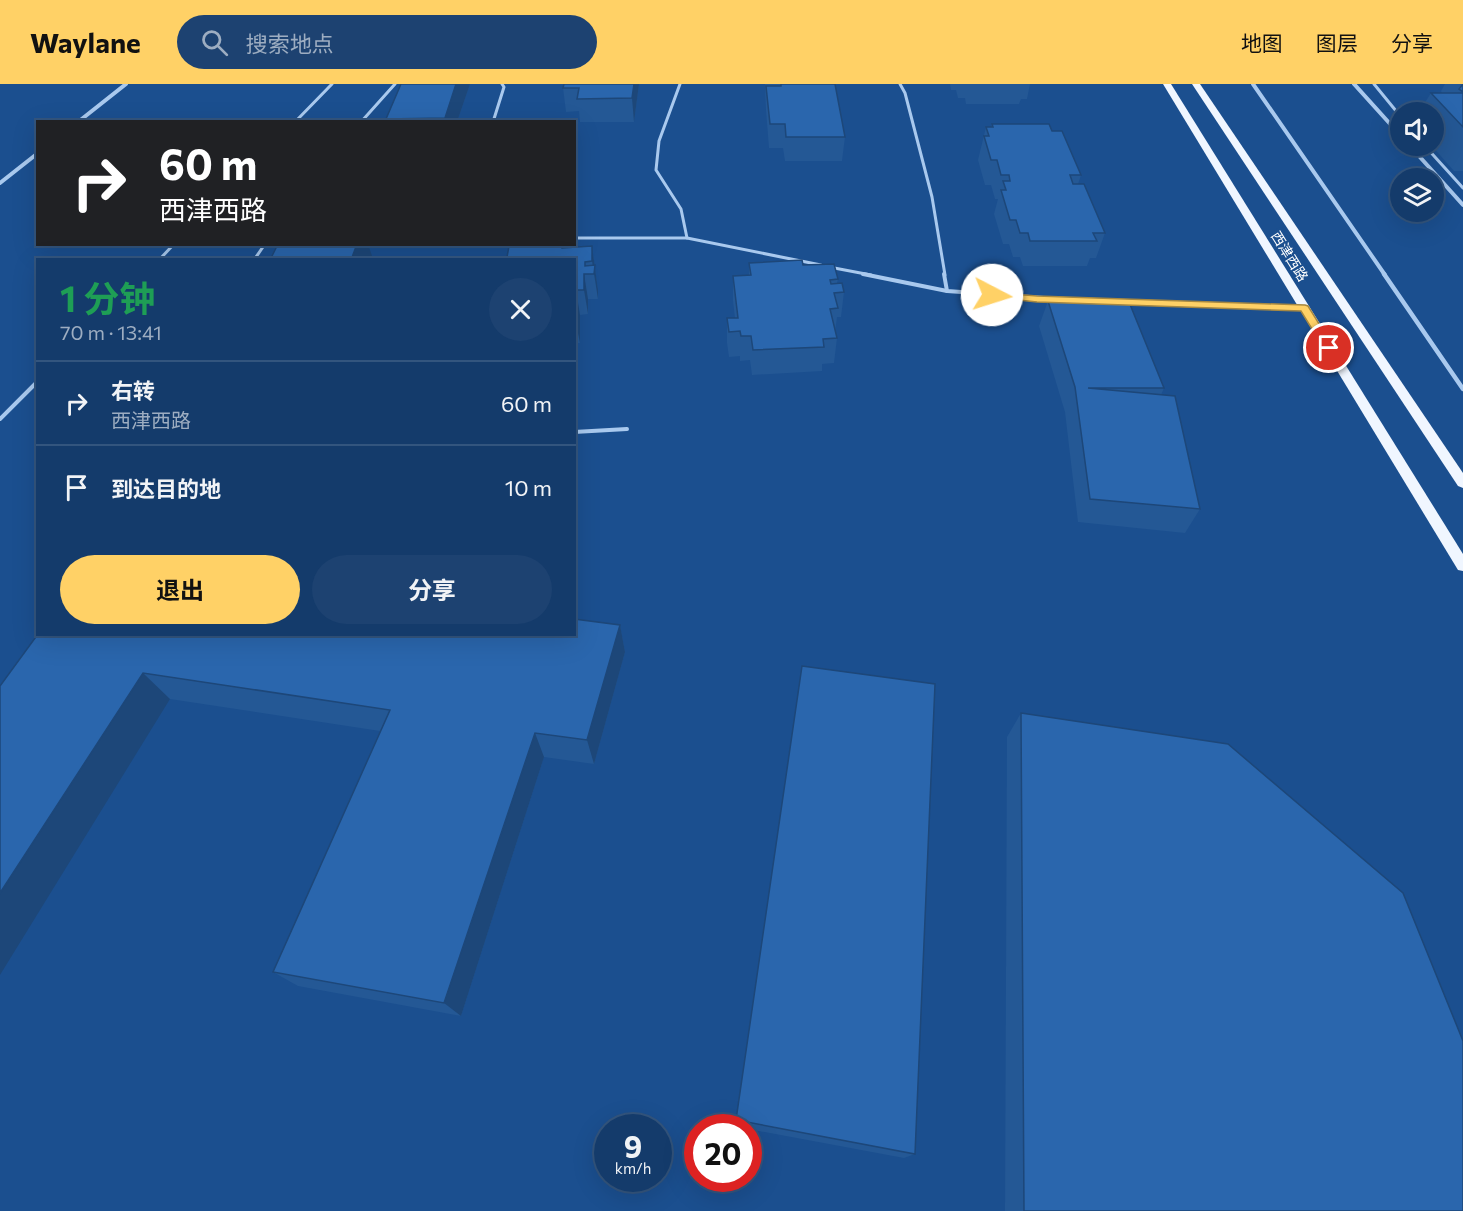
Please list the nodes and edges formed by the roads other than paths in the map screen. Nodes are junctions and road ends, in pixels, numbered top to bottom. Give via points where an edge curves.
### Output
1 (126, 84) edge
2 (332, 84) edge
3 (395, 84) edge
4 (502, 84) edge
5 (680, 84) edge
6 (900, 84) edge
7 (1167, 84) edge
8 (1197, 84) edge
9 (1253, 84) edge
10 (1354, 84) edge
11 (1374, 84) edge
12 (1390, 104) edge
13 (81, 120) edge
14 (297, 120) edge
15 (363, 120) edge
16 (494, 120) edge
17 (1390, 124) edge
18 (36, 155) edge
19 (1419, 156) edge
20 (1434, 156) edge
21 (0, 183) edge
22 (1463, 188) edge
23 (1463, 204) edge
24 (687, 237) junction
25 (576, 238) edge
26 (172, 246) edge
27 (161, 258) edge
28 (947, 291) junction
29 (1107, 302) edge
30 (1118, 302) edge
31 (1305, 308) junction
32 (36, 383) edge
33 (1463, 389) edge
34 (0, 418) edge
35 (627, 429) dead end
36 (576, 432) edge
37 (1463, 483) edge
38 (1463, 566) edge

1 - 13 street
2 - 14 lane
3 - 15 lane
4 - 16 lane
5 - 24 lane via 659,141 656,170 681,209
6 - 28 lane via 932,197
7 - 31 main road, 西津西路
8 - 37 main road, 西津西路
9 - 33 street
10 - 17 street
11 - 12 lane
18 - 21 street
19 - 23 street
20 - 22 lane
24 - 25 lane
24 - 28 lane
26 - 27 lane
28 - 29 lane
30 - 31 lane
31 - 38 main road, 西津西路
32 - 34 lane
35 - 36 lane

